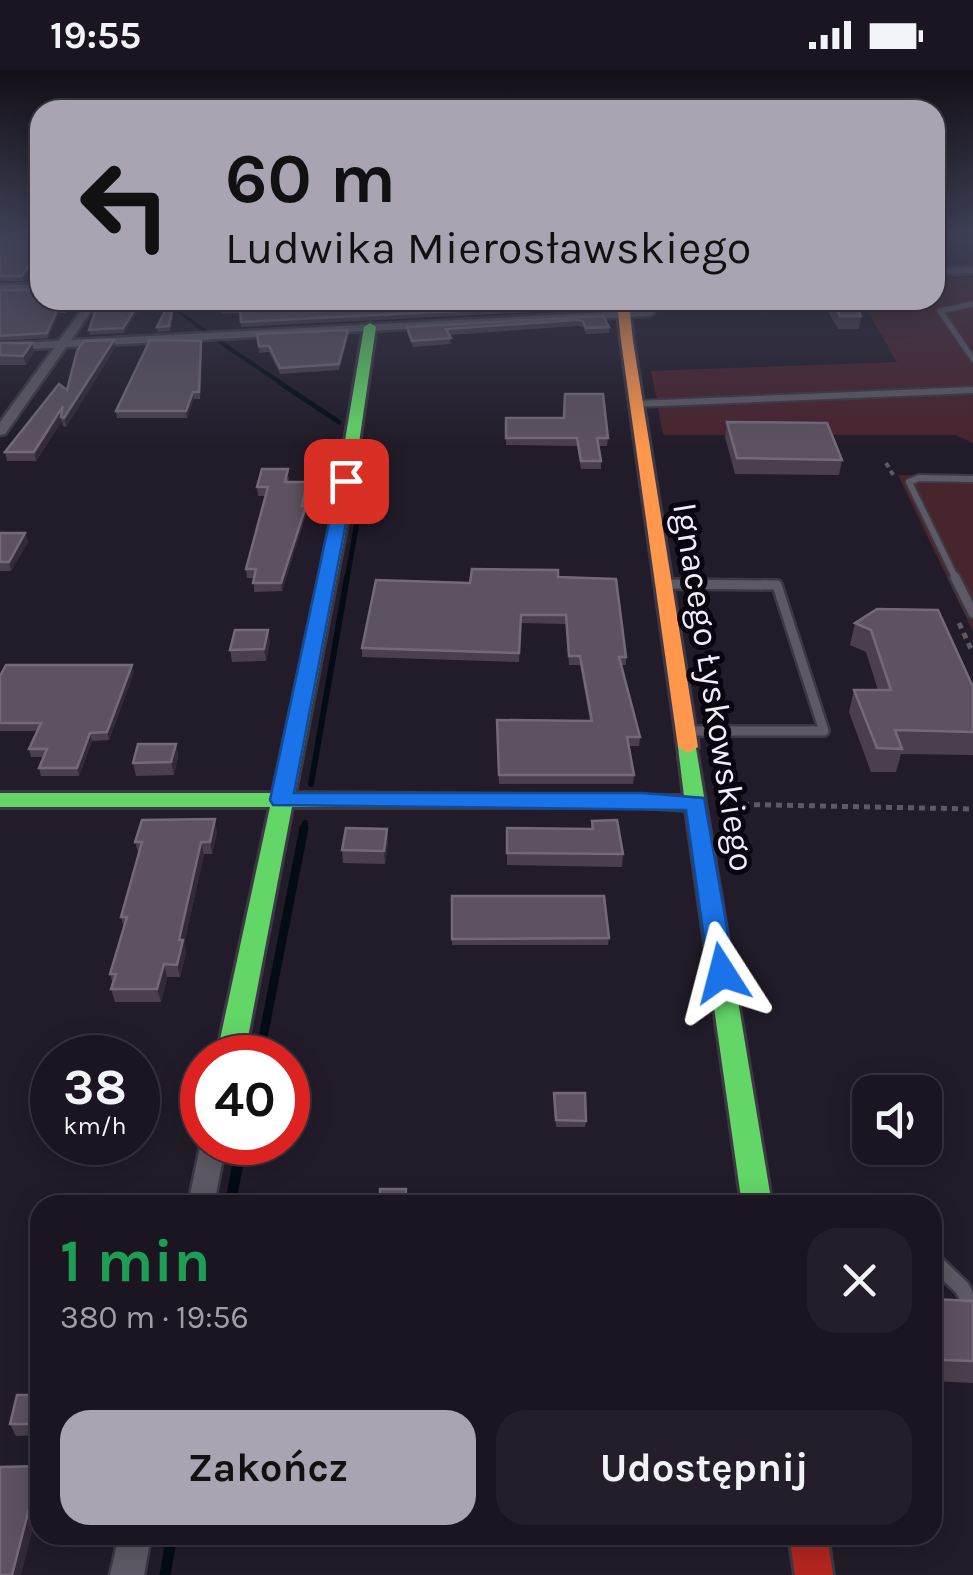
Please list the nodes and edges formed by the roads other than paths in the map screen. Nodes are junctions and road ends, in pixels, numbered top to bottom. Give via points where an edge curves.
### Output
1 (972, 304) edge
2 (87, 310) edge
3 (620, 310) edge
4 (634, 310) edge
5 (945, 310) edge
6 (945, 310) edge
7 (370, 328) junction
8 (61, 346) junction
9 (0, 347) edge
10 (973, 359) edge
11 (973, 390) edge
12 (636, 404) junction
13 (0, 431) edge
14 (973, 479) edge
15 (663, 584) junction
16 (973, 613) edge
17 (685, 731) junction
18 (0, 800) edge
19 (281, 800) junction
20 (696, 804) junction
21 (235, 1035) edge
22 (209, 1165) edge
23 (203, 1195) edge
24 (755, 1195) edge
25 (942, 1269) edge
26 (973, 1308) edge
27 (133, 1545) edge
28 (810, 1545) edge
29 (127, 1575) edge
30 (814, 1575) edge

1 - 6 lane
2 - 8 street
3 - 7 street
4 - 12 street, Ignacego Łyskowskiego
5 - 10 lane
7 - 8 street
7 - 19 street via 340,518
8 - 9 street
8 - 13 street
11 - 12 lane
12 - 15 street, Ignacego Łyskowskiego
14 - 16 lane via 909,482
15 - 17 street, Ignacego Łyskowskiego
15 - 17 lane via 777,586 824,731
17 - 20 street, Ignacego Łyskowskiego
18 - 19 street
19 - 20 street
19 - 21 street
20 - 24 street, Ignacego Łyskowskiego
22 - 23 street
25 - 26 lane
27 - 29 street
28 - 30 street

